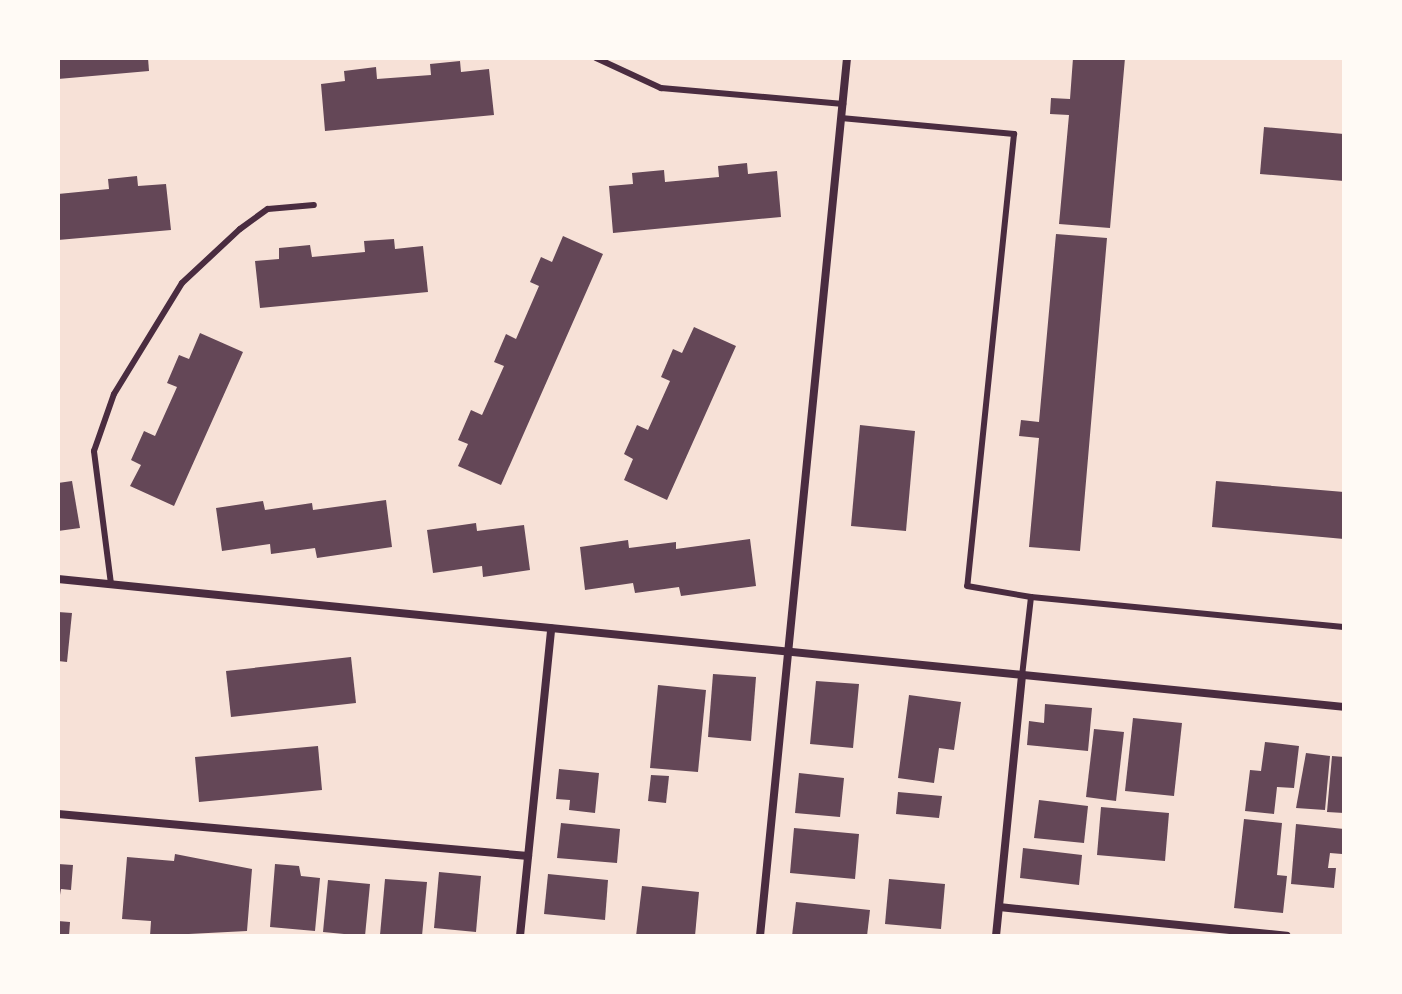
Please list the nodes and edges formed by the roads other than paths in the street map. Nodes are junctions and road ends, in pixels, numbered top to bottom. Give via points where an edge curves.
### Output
1 (596, 58) edge
2 (847, 58) edge
3 (843, 104) junction
4 (841, 118) junction
5 (314, 205) dead end
6 (58, 579) edge
7 (111, 584) junction
8 (1031, 597) junction
9 (1344, 627) edge
10 (551, 629) junction
11 (788, 652) junction
12 (1022, 676) junction
13 (1344, 707) edge
14 (58, 814) edge
15 (528, 856) junction
16 (999, 907) junction
17 (520, 936) edge
18 (760, 936) edge
19 (996, 936) edge
20 (1287, 936) edge

1 - 3 lane via 661,88
2 - 3 street
3 - 4 street
4 - 8 lane via 1014,134 967,586
4 - 11 street
5 - 7 lane via 268,209 182,283 114,394 94,451
6 - 7 street
7 - 10 street
8 - 9 lane
8 - 12 lane
10 - 11 street
10 - 15 street
11 - 12 street
11 - 18 street
12 - 13 street
12 - 16 street
14 - 15 street
15 - 17 street
16 - 19 street
16 - 20 street

